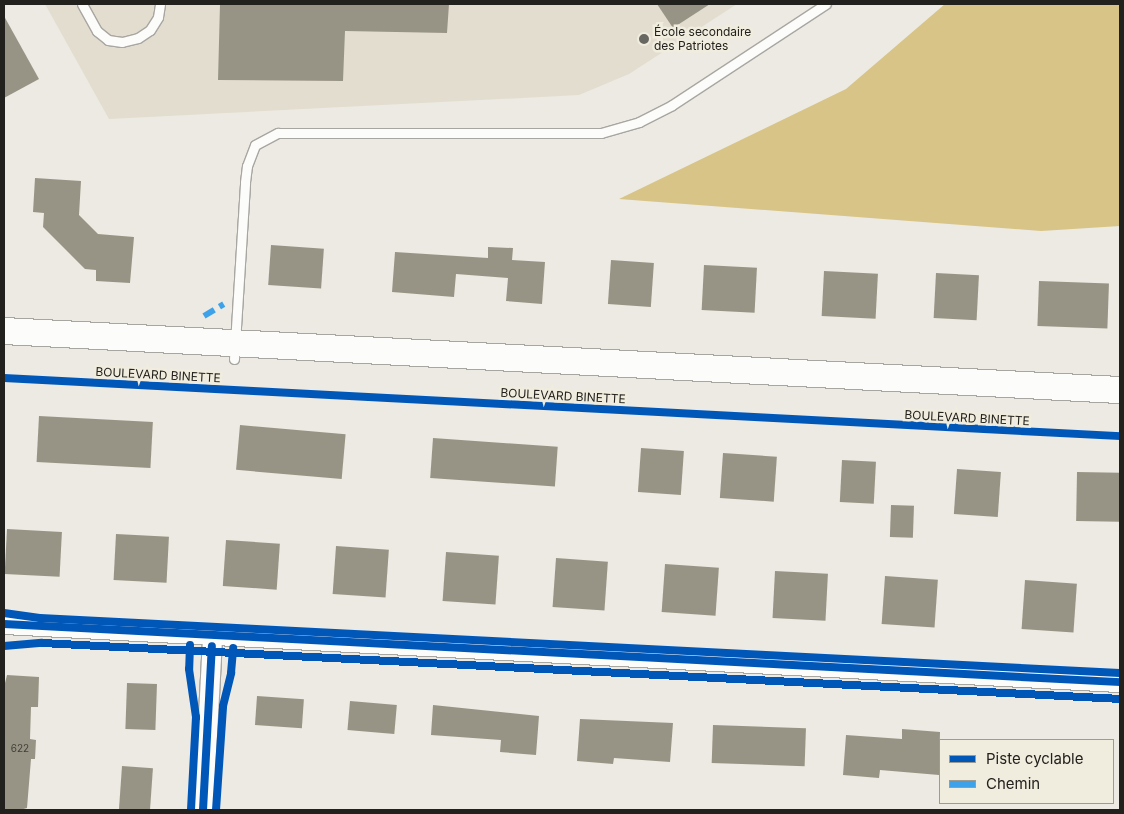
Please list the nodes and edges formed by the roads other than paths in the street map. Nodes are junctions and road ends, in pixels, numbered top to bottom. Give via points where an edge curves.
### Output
1 (82, 4) edge
2 (160, 4) edge
3 (826, 4) edge
4 (4, 331) edge
5 (4, 348) edge
6 (234, 352) junction
7 (1120, 390) edge
8 (1120, 405) edge
9 (4, 624) edge
10 (212, 636) junction
11 (1120, 682) edge
12 (203, 810) edge

1 - 2 lane via 97,31 108,40 122,42 138,38 150,30 158,17
3 - 6 lane via 672,105 639,122 601,133 278,133 255,145 246,166
4 - 6 street, BOULEVARD BINETTE
5 - 6 street, BOULEVARD BINETTE
6 - 7 street, BOULEVARD BINETTE
6 - 8 street, BOULEVARD BINETTE
9 - 10 street
10 - 11 street
10 - 12 street

